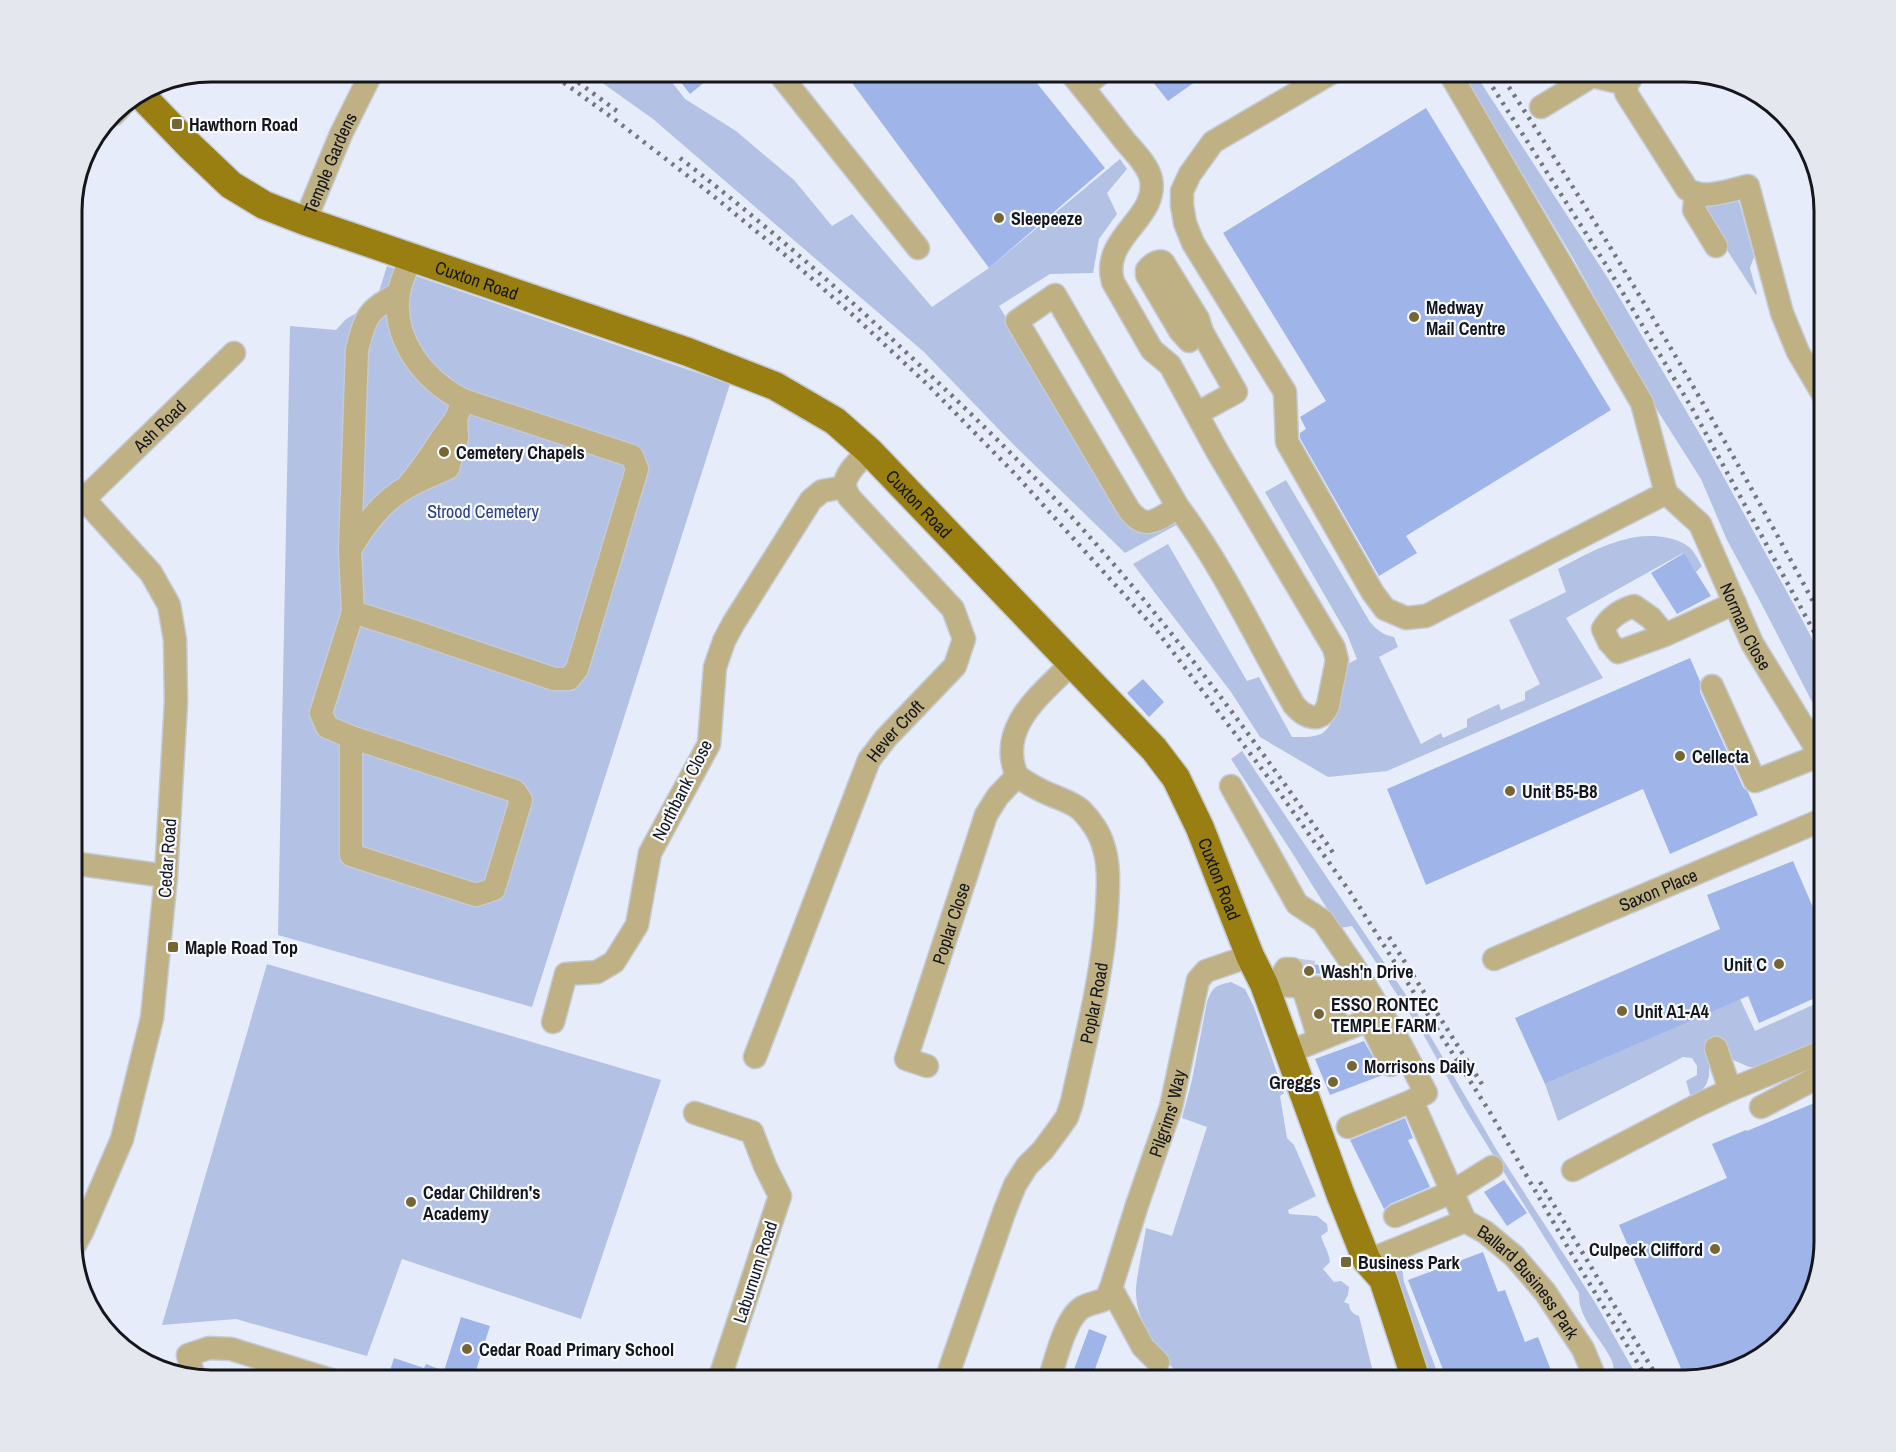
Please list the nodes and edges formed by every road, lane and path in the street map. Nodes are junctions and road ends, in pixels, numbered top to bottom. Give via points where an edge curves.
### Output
1 (1078, 82) edge
2 (1315, 82) edge
3 (1455, 82) edge
4 (1582, 82) edge
5 (1629, 82) edge
6 (367, 83) edge
7 (786, 83) edge
8 (146, 100) edge
9 (1541, 107) dead end
10 (1151, 182) junction
11 (1183, 188) junction
12 (1696, 194) junction
13 (305, 221) junction
14 (1716, 246) dead end
15 (918, 248) dead end
16 (411, 257) junction
17 (399, 293) junction
18 (234, 352) dead end
19 (1165, 360) junction
20 (1814, 379) edge
21 (460, 410) junction
22 (1196, 411) junction
23 (869, 451) junction
24 (845, 487) junction
25 (83, 488) edge
26 (1666, 494) junction
27 (83, 498) edge
28 (1178, 507) junction
29 (350, 550) junction
30 (1735, 603) junction
31 (353, 612) junction
32 (1665, 635) dead end
33 (1071, 664) junction
34 (1712, 686) dead end
35 (351, 737) junction
36 (1814, 745) edge
37 (1814, 761) edge
38 (1017, 776) junction
39 (1231, 786) dead end
40 (1814, 823) edge
41 (83, 865) edge
42 (166, 876) junction
43 (1250, 956) junction
44 (1494, 959) dead end
45 (1298, 981) junction
46 (1369, 1020) junction
47 (553, 1022) dead end
48 (1341, 1031) junction
49 (1319, 1039) junction
50 (1716, 1048) dead end
51 (1289, 1052) junction
52 (1814, 1055) edge
53 (755, 1057) dead end
54 (1391, 1065) dead end
55 (927, 1066) dead end
56 (1814, 1079) edge
57 (1730, 1090) junction
58 (1412, 1101) junction
59 (1761, 1107) dead end
60 (695, 1113) dead end
61 (1347, 1127) dead end
62 (1492, 1167) dead end
63 (1573, 1170) dead end
64 (1452, 1192) junction
65 (1395, 1216) dead end
66 (1465, 1221) junction
67 (83, 1230) edge
68 (1367, 1261) junction
69 (1109, 1294) junction
70 (1158, 1362) dead end
71 (191, 1368) edge
72 (299, 1370) edge
73 (722, 1370) edge
74 (949, 1370) edge
75 (1053, 1370) edge
76 (1394, 1370) edge
77 (1413, 1370) edge
78 (1592, 1370) edge

1 - 10 street via 1148,172
2 - 11 street via 1213,142
3 - 26 street via 1642,403
4 - 9 street
5 - 12 street via 1625,91 1628,98 1683,184
6 - 13 street, Temple Gardens
7 - 15 street
8 - 13 main road, Cuxton Road via 231,185 264,205
10 - 11 street
10 - 19 street via 1148,203 1114,251 1111,270 1115,286 1152,350
11 - 26 street via 1182,209 1192,240 1285,392 1287,442 1385,609 1406,618 1426,616
12 - 14 street via 1694,210
12 - 20 street via 1748,186 1782,313
13 - 16 main road, Cuxton Road
16 - 17 street
16 - 23 main road, Cuxton Road via 688,351 775,386 836,421
17 - 21 street via 407,347 423,371
17 - 29 street via 375,307 363,325 357,350
18 - 25 street, Ash Road
19 - 22 street
19 - 22 street via 1195,336 1236,392
21 - 29 street via 448,468 407,486 383,504
21 - 31 street via 632,456 637,469 578,669 569,679 554,679
22 - 28 street via 1335,651 1337,660 1325,712 1308,717 1294,705 1235,598
23 - 24 street via 852,469
23 - 33 main road, Cuxton Road
24 - 47 street, Northbank Close via 822,491 811,500 733,624 715,668 709,744 650,853 637,925 614,962 597,972 566,974
24 - 53 street, Hever Croft via 849,497 953,609 964,639 955,666 869,760
26 - 30 street, Norman Close via 1700,524
27 - 42 street, Cedar Road via 151,573 169,605 175,640 176,702
28 - 28 street via 1055,295 1017,321 1136,519 1145,523
29 - 31 street
30 - 32 street
30 - 36 street, Norman Close via 1752,643
31 - 35 street via 321,713 327,727
33 - 38 street via 1019,720 1012,751
33 - 43 main road, Cuxton Road via 1154,749 1176,778
34 - 37 street via 1755,781
35 - 35 street via 515,791 521,800 494,889 476,895 351,855
38 - 55 street, Poplar Close via 986,815 906,1059
38 - 74 street, Poplar Road via 1068,801 1094,826 1108,868 1106,932 1067,1117 1015,1185
39 - 58 street via 1297,904 1323,921 1402,1047 1426,1093
40 - 44 street, Saxon Place
41 - 42 street
42 - 67 street, Cedar Road via 152,1018 122,1138
43 - 45 main road, Cuxton Road
43 - 69 street, Pilgrims' Way via 1206,972 1198,980 1171,1107
45 - 46 street via 1353,985
45 - 48 street
45 - 49 street
45 - 51 main road, Cuxton Road
46 - 48 street
46 - 54 street
48 - 49 street
49 - 51 street
50 - 57 street
51 - 68 main road, Cuxton Road
52 - 57 street
56 - 59 street
57 - 63 street
58 - 61 street
58 - 64 street
60 - 73 street, Laburnum Road via 752,1132 780,1196
62 - 64 street
64 - 65 street
64 - 66 street
66 - 68 street, Ballard Business Park
66 - 78 street, Ballard Business Park via 1514,1256 1545,1292 1583,1349
68 - 76 main road, Cuxton Road via 1368,1283
68 - 77 main road, Cuxton Road via 1383,1279
69 - 70 street via 1143,1347
69 - 75 street via 1075,1313
71 - 72 street via 188,1355 220,1348

